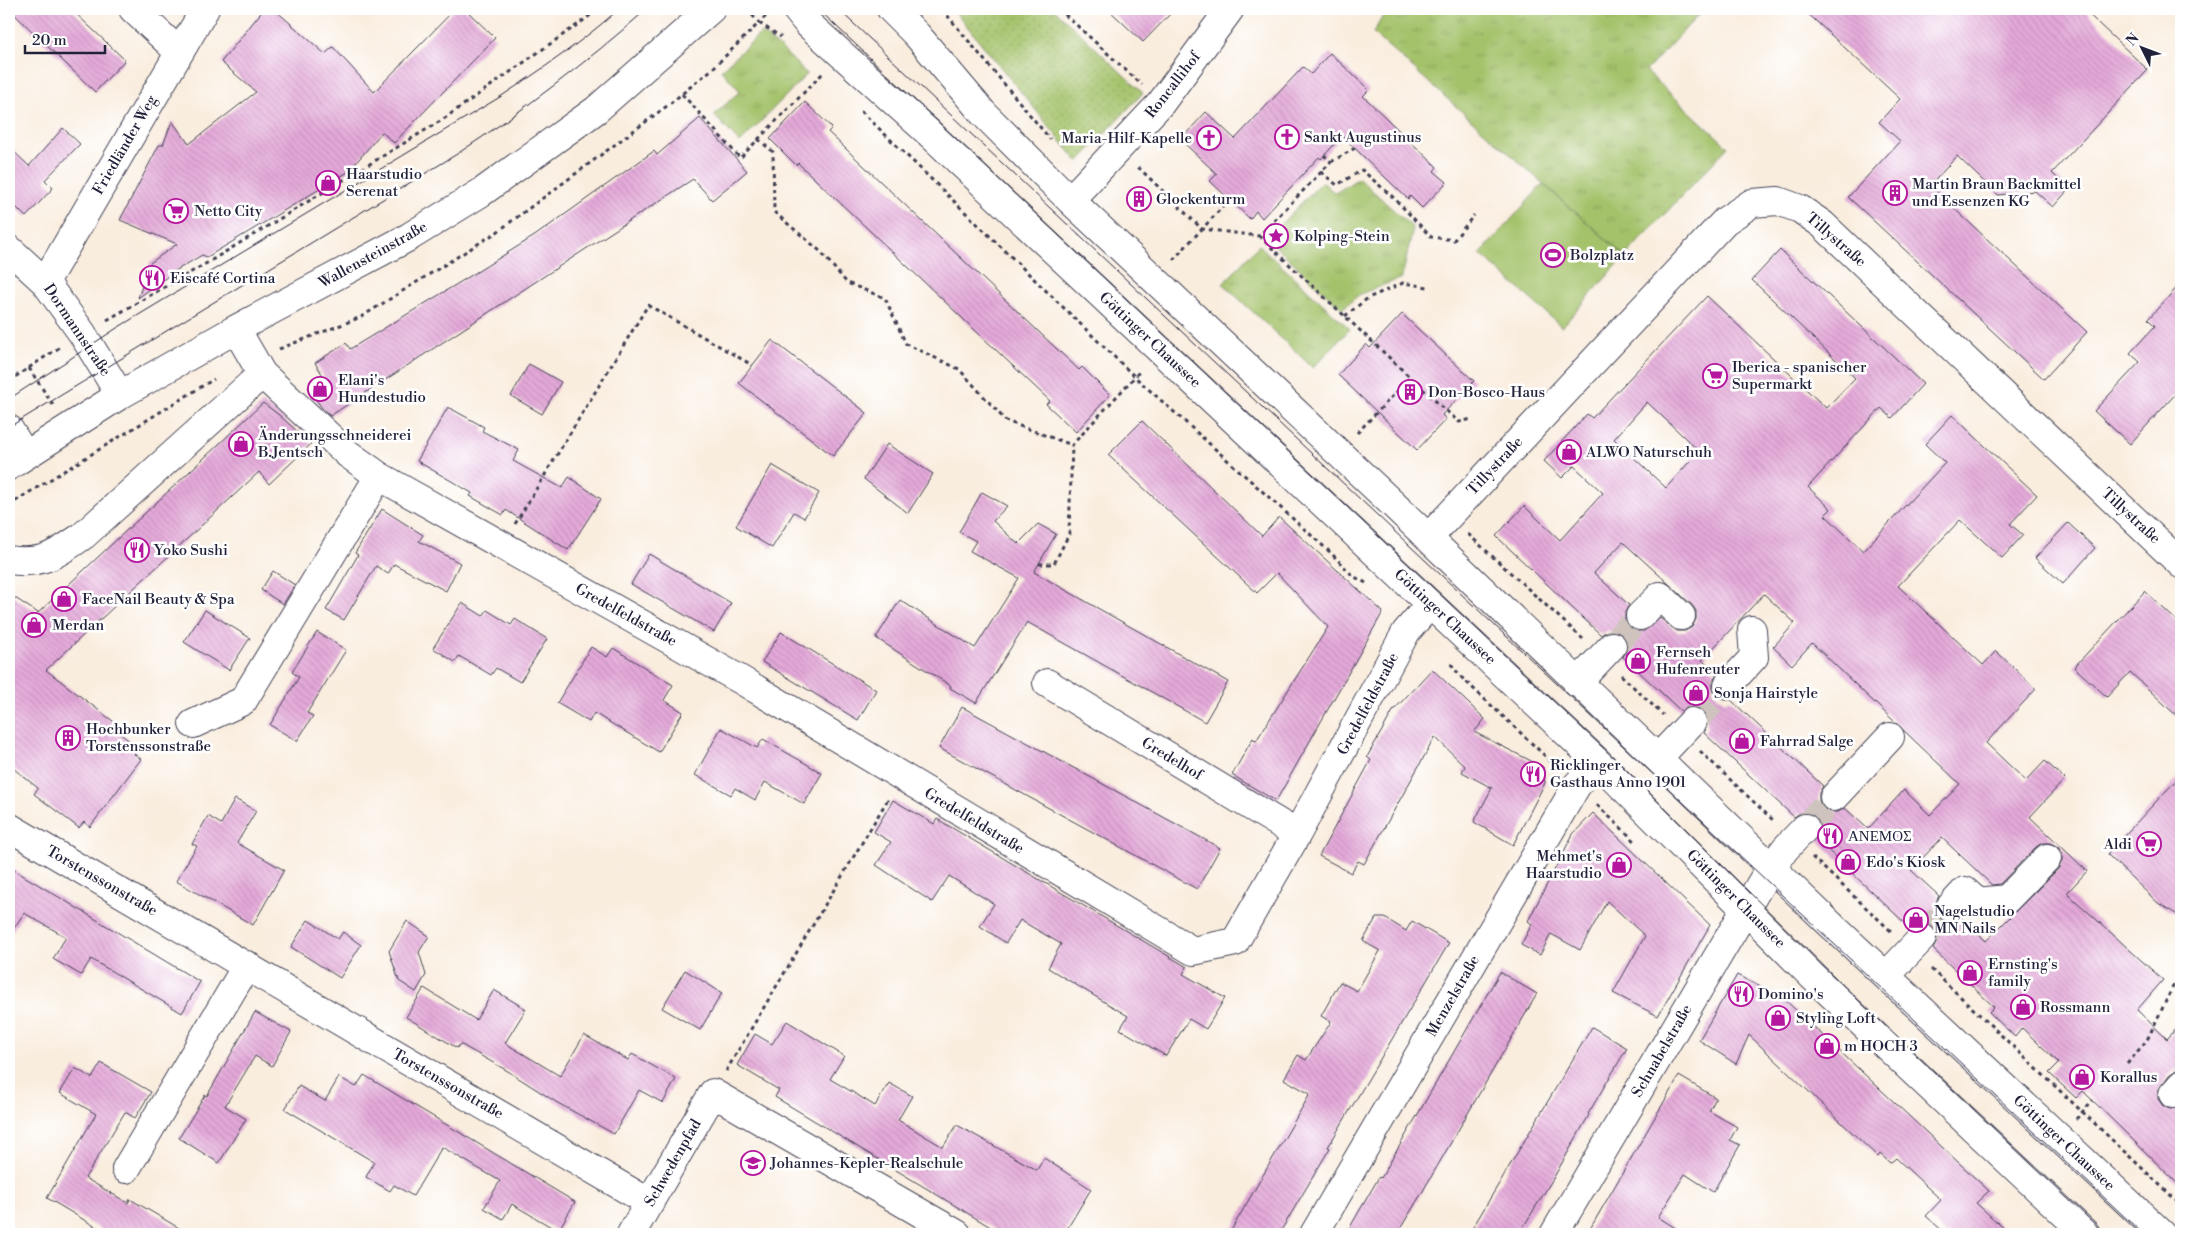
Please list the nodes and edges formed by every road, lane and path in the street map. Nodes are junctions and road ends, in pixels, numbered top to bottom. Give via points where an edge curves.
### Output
1 (133, 9) edge
2 (205, 9) edge
3 (597, 9) edge
4 (711, 9) edge
5 (747, 9) edge
6 (773, 9) edge
7 (796, 9) edge
8 (891, 9) edge
9 (942, 9) edge
10 (1059, 9) edge
11 (1230, 9) edge
12 (180, 52) junction
13 (842, 54) junction
14 (682, 94) dead end
15 (1161, 103) junction
16 (758, 139) junction
17 (1055, 145) dead end
18 (1355, 148) dead end
19 (1324, 155) dead end
20 (1331, 162) junction
21 (1140, 169) dead end
22 (1322, 172) junction
23 (1070, 200) junction
24 (1230, 200) dead end
25 (1474, 215) dead end
26 (1202, 229) junction
27 (1259, 236) junction
28 (9, 249) edge
29 (1170, 263) dead end
30 (46, 282) junction
31 (1428, 287) dead end
32 (1345, 316) junction
33 (236, 329) junction
34 (82, 333) junction
35 (1160, 349) junction
36 (752, 365) dead end
37 (262, 374) junction
38 (1410, 378) junction
39 (9, 381) edge
40 (120, 394) junction
41 (1472, 420) dead end
42 (9, 429) edge
43 (1354, 437) dead end
44 (1072, 445) junction
45 (17, 460) edge
46 (379, 476) junction
47 (1449, 516) junction
48 (1428, 538) junction
49 (501, 545) junction
50 (9, 560) edge
51 (1039, 564) dead end
52 (2181, 564) edge
53 (1430, 604) junction
54 (1640, 616) tunnel mouth
55 (1681, 616) dead end
56 (1752, 630) dead end
57 (1607, 652) junction
58 (1047, 683) dead end
59 (1577, 683) junction
60 (1728, 684) tunnel mouth
61 (194, 724) dead end
62 (1687, 728) junction
63 (1890, 737) dead end
64 (1658, 758) junction
65 (1598, 762) junction
66 (901, 777) junction
67 (1834, 797) tunnel mouth
68 (9, 827) edge
69 (1297, 834) junction
70 (1799, 834) junction
71 (2047, 858) dead end
72 (1770, 867) junction
73 (1950, 907) tunnel mouth
74 (1746, 908) junction
75 (1916, 944) junction
76 (247, 965) junction
77 (2181, 970) edge
78 (1886, 976) junction
79 (2127, 1064) dead end
80 (713, 1092) junction
81 (126, 1169) dead end
82 (650, 1203) junction
83 (2181, 1205) edge
84 (631, 1234) edge
85 (957, 1234) edge
86 (1314, 1234) edge
87 (1554, 1234) edge
88 (2086, 1234) edge
89 (2162, 1234) edge

1 - 12 street
2 - 12 street, Friedländer Weg
3 - 34 path via 442,120 207,263
4 - 33 street, Wallensteinstraße via 596,110 482,192 408,237
5 - 6 path via 759,23
7 - 13 street, Göttinger Chaussee
8 - 23 street, Göttinger Chaussee via 983,113
9 - 17 path
10 - 15 path
11 - 15 street, Roncallihof
12 - 30 street, Friedländer Weg
13 - 16 path
13 - 35 street, Göttinger Chaussee
14 - 16 path via 740,158
15 - 23 street, Roncallihof
16 - 44 path via 773,152 774,212 820,251 847,283 885,298 906,344 959,369 1006,421
18 - 20 path
19 - 20 path
20 - 22 path
21 - 26 path
22 - 25 path via 1337,185 1362,170 1431,237 1454,240
22 - 27 path
23 - 48 street, Göttinger Chaussee
24 - 26 path
26 - 27 path
26 - 29 path
27 - 32 path
28 - 30 street, Dormannstraße
30 - 34 street, Dormannstraße
31 - 32 path via 1403,283 1368,298
32 - 38 path
33 - 37 street, Gredelfeldstraße
33 - 40 street, Wallensteinstraße
34 - 39 path
34 - 40 street, Dormannstraße
35 - 44 path
35 - 53 street, Göttinger Chaussee
36 - 49 path via 648,305
37 - 46 street, Gredelfeldstraße via 348,454
37 - 50 street via 84,535 56,554 34,562
38 - 41 path via 1460,422
38 - 43 path
40 - 45 street, Wallensteinstraße
42 - 45 street
44 - 51 path via 1069,534 1054,564
46 - 49 street, Gredelfeldstraße
46 - 61 street via 243,701
47 - 48 street, Tillystraße
47 - 52 street, Tillystraße via 1725,221 1752,203 1778,201 1800,208 1822,224
47 - 57 path
48 - 59 street, Göttinger Chaussee
49 - 66 street, Gredelfeldstraße via 741,680
53 - 65 street, Göttinger Chaussee
53 - 69 street, Gredelfeldstraße via 1406,632
54 - 55 street via 1660,596
56 - 60 street via 1754,657
57 - 59 street
57 - 62 path
58 - 69 street, Gredelhof
59 - 64 street, Göttinger Chaussee
62 - 64 street
62 - 70 path
63 - 67 street
64 - 72 street, Göttinger Chaussee
65 - 74 street, Göttinger Chaussee
65 - 86 street, Menzelstraße via 1577,785
66 - 69 street, Gredelfeldstraße via 1193,951 1235,942
66 - 80 path
68 - 76 street, Torstenssonstraße
70 - 72 street, Schnabelstraße
70 - 75 path
71 - 73 street via 2007,899 1977,902 1965,891
72 - 74 street, Schnabelstraße
72 - 78 street, Göttinger Chaussee
74 - 87 street, Schnabelstraße
74 - 88 street, Göttinger Chaussee via 1812,976
75 - 78 street
75 - 83 path
76 - 81 street
76 - 82 street, Torstenssonstraße
77 - 79 path via 2147,1040
78 - 89 street, Göttinger Chaussee
80 - 82 street, Schwedenpfad
80 - 85 street
82 - 84 street, Schwedenpfad

